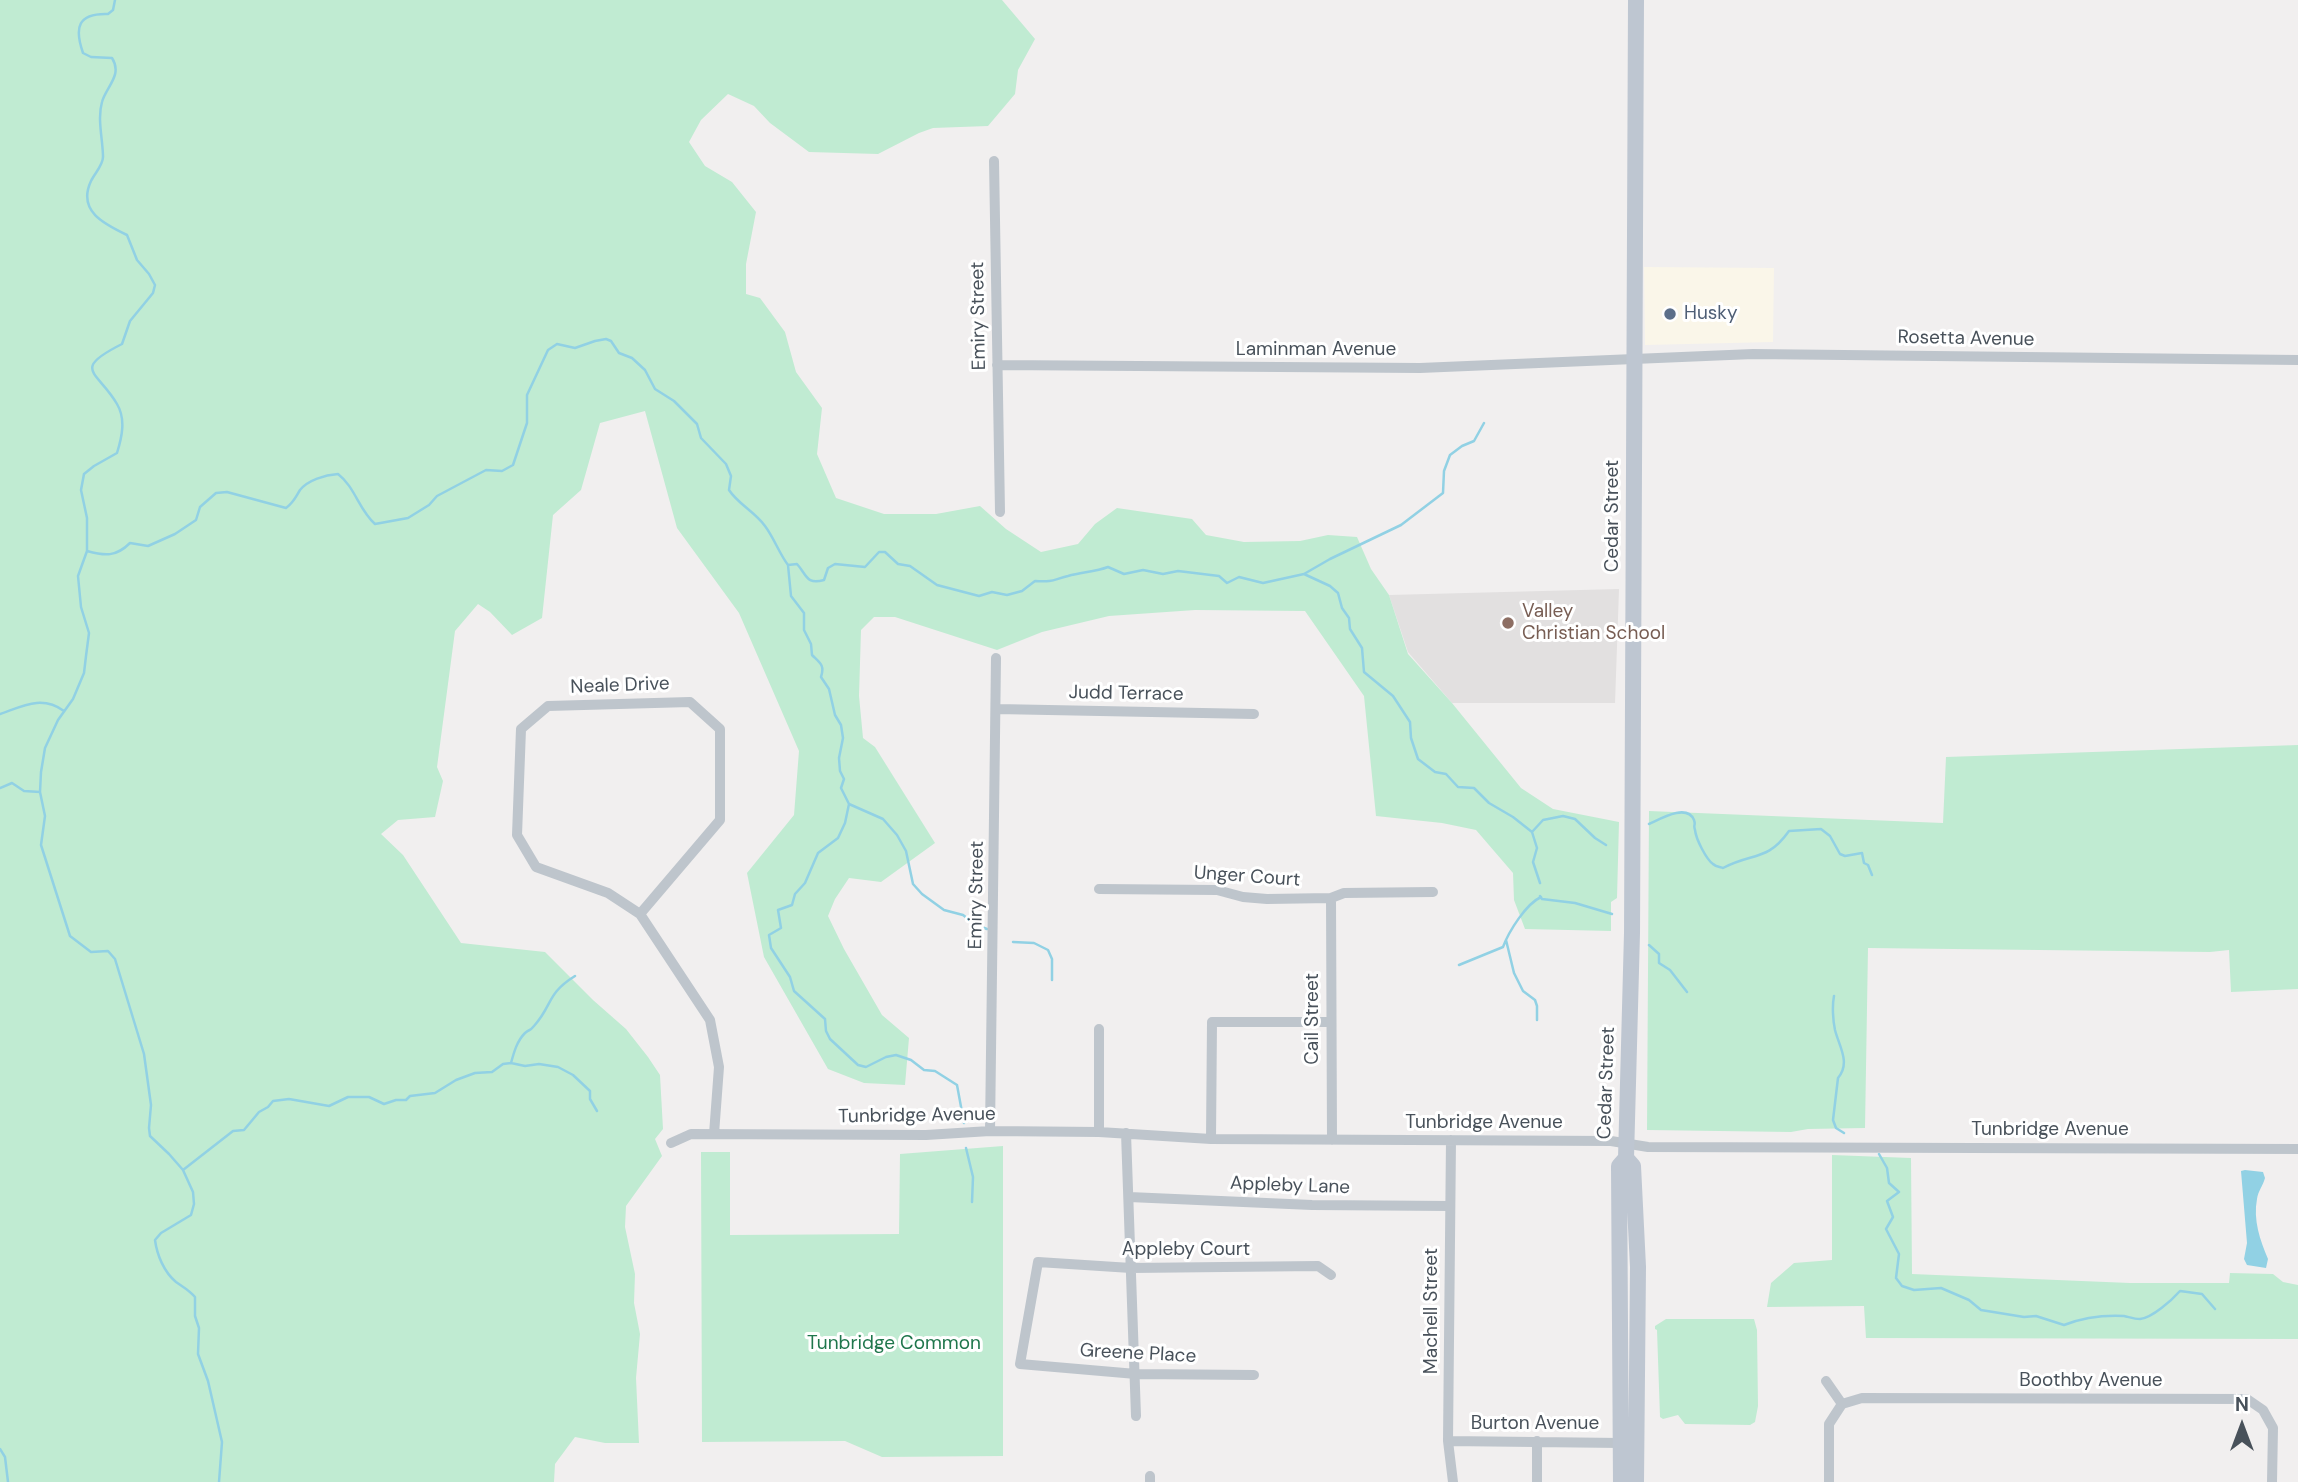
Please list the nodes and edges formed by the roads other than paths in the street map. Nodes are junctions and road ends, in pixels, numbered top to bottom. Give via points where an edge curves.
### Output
1 (1636, 0) edge
2 (994, 161) dead end
3 (1634, 359) junction
4 (2298, 360) edge
5 (997, 365) junction
6 (1000, 512) dead end
7 (996, 658) dead end
8 (997, 709) junction
9 (1254, 714) dead end
10 (1099, 890) dead end
11 (1433, 892) dead end
12 (1331, 898) junction
13 (639, 914) junction
14 (1331, 1022) junction
15 (1098, 1029) dead end
16 (990, 1132) junction
17 (1099, 1132) junction
18 (1126, 1133) junction
19 (715, 1135) junction
20 (1211, 1139) junction
21 (1332, 1140) junction
22 (1451, 1140) junction
23 (671, 1143) dead end
24 (2298, 1149) edge
25 (1626, 1152) junction
26 (1129, 1197) junction
27 (1450, 1206) junction
28 (1131, 1268) junction
29 (1331, 1275) dead end
30 (1020, 1364) joint
31 (1136, 1374) junction
32 (1254, 1375) dead end
33 (1826, 1381) dead end
34 (1842, 1404) junction
35 (1136, 1416) dead end
36 (1448, 1441) junction
37 (1537, 1441) junction
38 (1621, 1443) junction
39 (1453, 1482) edge
40 (1537, 1482) edge
41 (1621, 1482) edge
42 (1636, 1482) edge
43 (1829, 1482) edge
44 (2272, 1482) edge

1 - 3 main road, Cedar Street
2 - 5 street, Emiry Street
3 - 4 street, Rosetta Avenue via 1752,354
3 - 5 street, Laminman Avenue via 1420,368
3 - 25 main road, Cedar Street via 1632,933
5 - 6 street, Emiry Street
7 - 8 street, Emiry Street
8 - 9 street, Judd Terrace
8 - 16 street, Emiry Street
10 - 12 street, Unger Court via 1217,890 1267,899
11 - 12 street, Unger Court via 1344,893
12 - 14 street, Cail Street
13 - 13 street, Neale Drive via 720,820 720,729 690,702 548,706 521,729 517,835 536,867 608,894
13 - 19 street, Neale Drive via 710,1020 719,1067
14 - 20 street via 1212,1022
14 - 21 street, Cail Street
15 - 17 street
16 - 17 street, Tunbridge Avenue
16 - 19 street, Tunbridge Avenue
17 - 18 street, Tunbridge Avenue
18 - 20 street, Tunbridge Avenue
18 - 26 street
19 - 23 street, Tunbridge Avenue via 691,1134
20 - 21 street, Tunbridge Avenue
21 - 22 street, Tunbridge Avenue
22 - 25 street, Tunbridge Avenue via 1611,1141
22 - 27 street, Machell Street
24 - 25 street, Tunbridge Avenue via 1675,1147
25 - 38 main road, Cedar Street via 1619,1166
25 - 42 main road, Cedar Street via 1633,1166 1638,1267
26 - 27 street, Appleby Lane
26 - 28 street
27 - 36 street, Machell Street
28 - 29 street, Appleby Court via 1318,1266
28 - 30 street, Appleby Court via 1038,1262
28 - 31 street
30 - 31 street, Greene Place
31 - 32 street, Greene Place
31 - 35 street
33 - 34 street
34 - 43 street via 1829,1424
34 - 44 street, Boothby Avenue via 1862,1398 2247,1399 2263,1410 2273,1428
36 - 37 street, Burton Avenue
36 - 39 street, Machell Street
37 - 38 street, Burton Avenue
37 - 40 street
38 - 41 main road, Cedar Street

